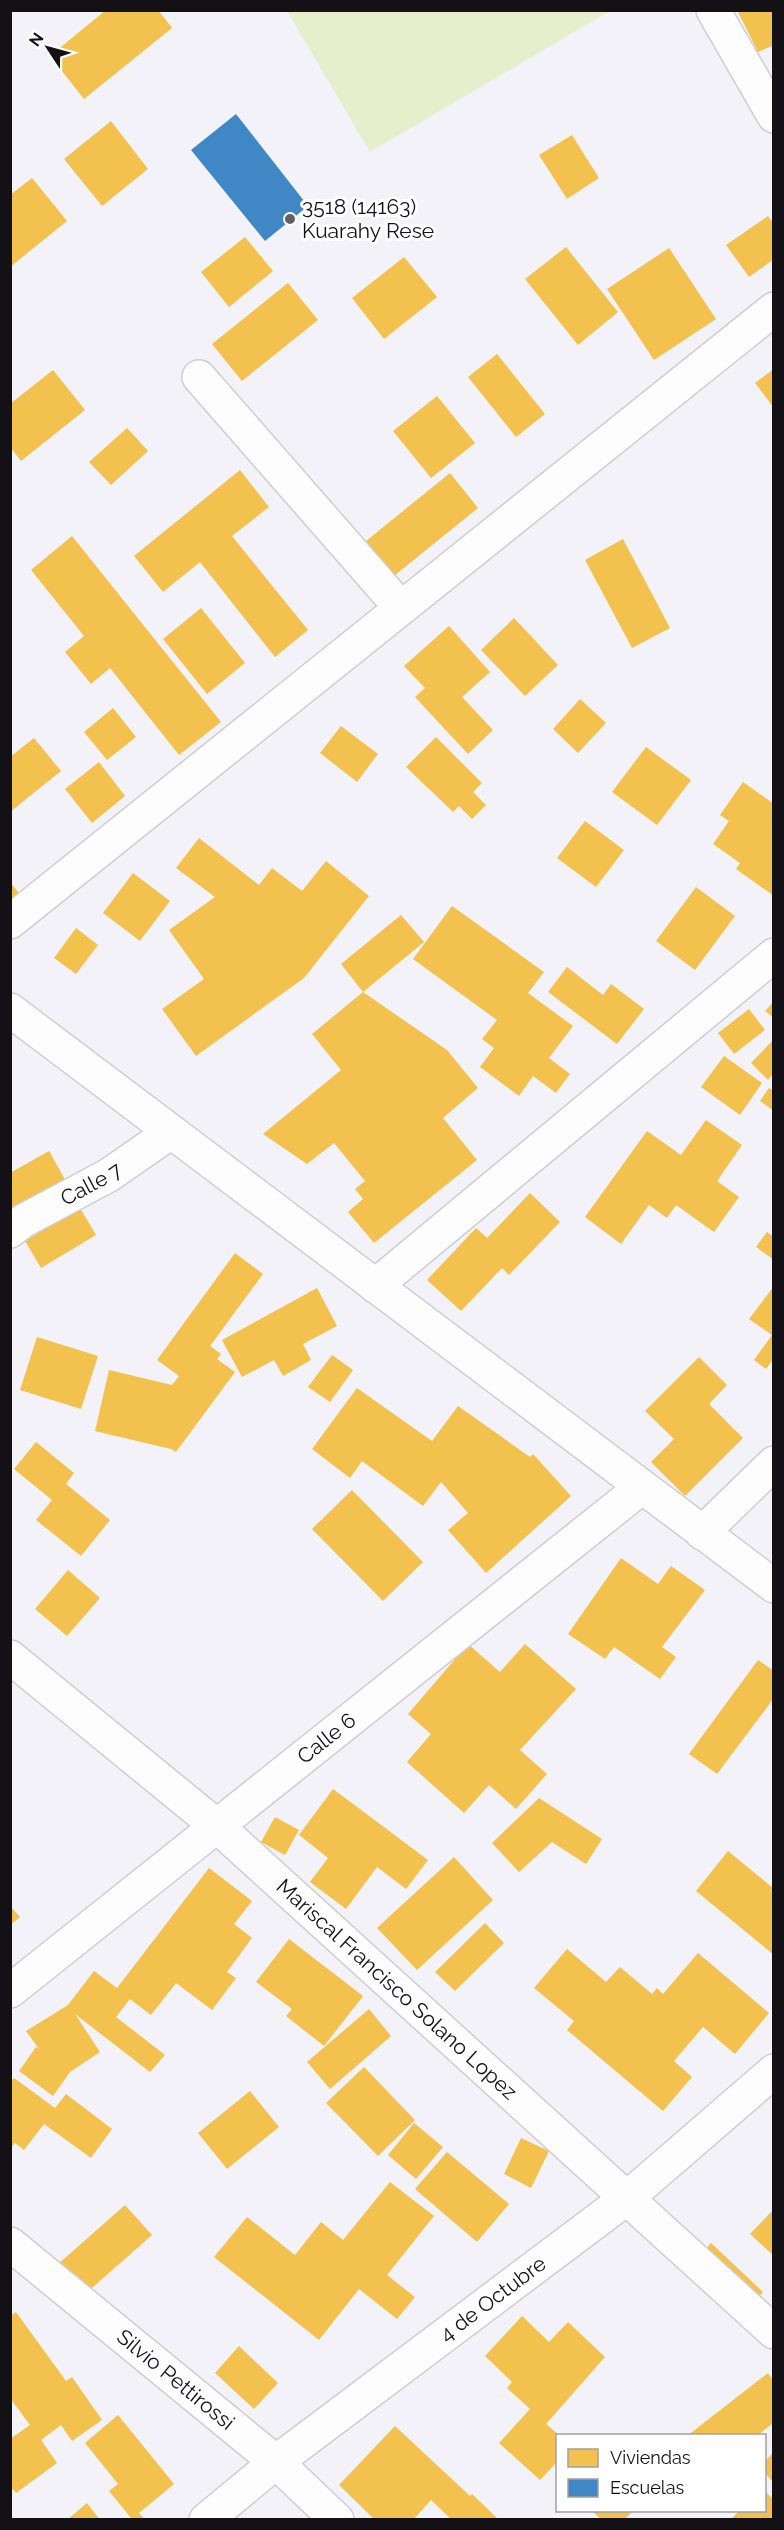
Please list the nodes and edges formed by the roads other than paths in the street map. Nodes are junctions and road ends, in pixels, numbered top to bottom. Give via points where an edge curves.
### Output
1 (713, 10) edge
2 (774, 116) edge
3 (774, 309) edge
4 (199, 377) dead end
5 (401, 608) junction
6 (10, 922) edge
7 (774, 955) edge
8 (10, 1010) edge
9 (171, 1131) junction
10 (10, 1231) edge
11 (375, 1286) junction
12 (774, 1463) edge
13 (642, 1487) junction
14 (702, 1533) junction
15 (774, 1586) edge
16 (10, 1658) edge
17 (218, 1827) junction
18 (10, 1991) edge
19 (774, 2071) edge
20 (627, 2198) junction
21 (10, 2244) edge
22 (774, 2332) edge
23 (276, 2462) junction
24 (206, 2520) edge
25 (337, 2520) edge

1 - 2 street
3 - 5 street
4 - 5 street
5 - 6 street
7 - 11 street
8 - 9 street
9 - 10 street, Calle 7 via 109,1174
9 - 11 street
11 - 13 street
12 - 14 street
13 - 14 street
13 - 17 street, Calle 6
14 - 15 street
16 - 17 street, Mariscal Francisco Solano Lopez
17 - 18 street, Calle 6
17 - 20 street, Mariscal Francisco Solano Lopez
19 - 20 street, 4 de Octubre
20 - 22 street, Mariscal Francisco Solano Lopez
20 - 23 street, 4 de Octubre
21 - 23 street, Silvio Pettirossi
23 - 24 street, 4 de Octubre
23 - 25 street, Silvio Pettirossi

